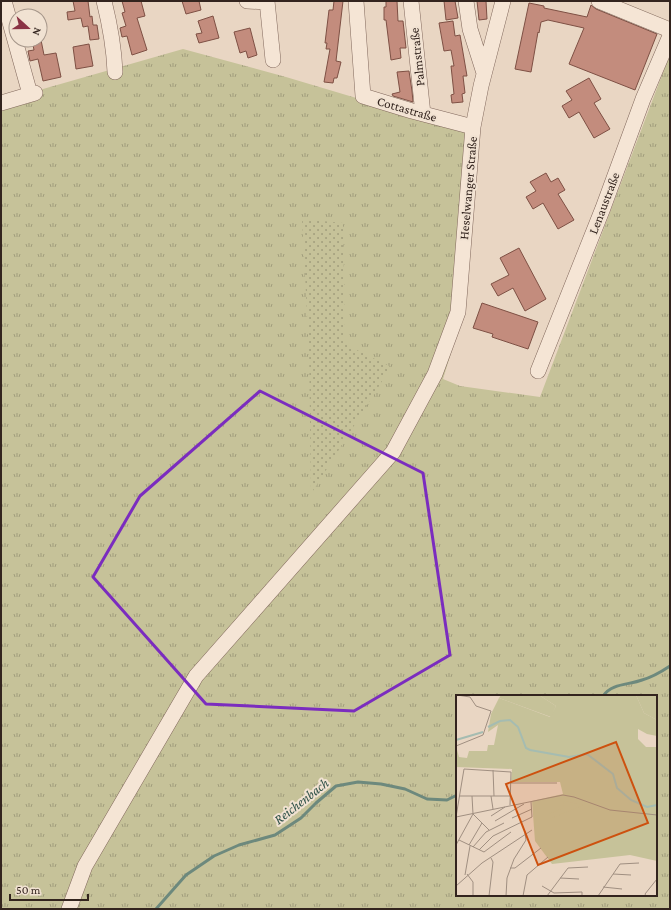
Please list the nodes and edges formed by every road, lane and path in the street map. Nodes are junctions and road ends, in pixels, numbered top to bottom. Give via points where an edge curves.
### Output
1 (4, 1) edge
2 (104, 1) edge
3 (247, 1) edge
4 (356, 1) edge
5 (411, 1) edge
6 (466, 1) edge
7 (503, 1) edge
8 (599, 1) edge
9 (267, 2) edge
10 (670, 30) edge
11 (670, 36) edge
12 (273, 60) dead end
13 (115, 72) dead end
14 (484, 73) junction
15 (1, 103) edge
16 (423, 114) junction
17 (473, 127) junction
18 (538, 371) dead end
19 (69, 909) edge

1 - 15 street via 32,93
2 - 13 street via 115,52
3 - 9 street
4 - 16 street, Cottastraße via 363,96
5 - 16 street, Palmstraße
6 - 14 street via 470,29
7 - 14 street, Heselwanger Straße
8 - 10 street
9 - 12 street
11 - 18 street, Lenaustraße via 643,99
14 - 17 street, Heselwanger Straße
16 - 17 street, Cottastraße
17 - 19 street, Heselwanger Straße via 458,312 435,374 393,452 196,676 85,866

